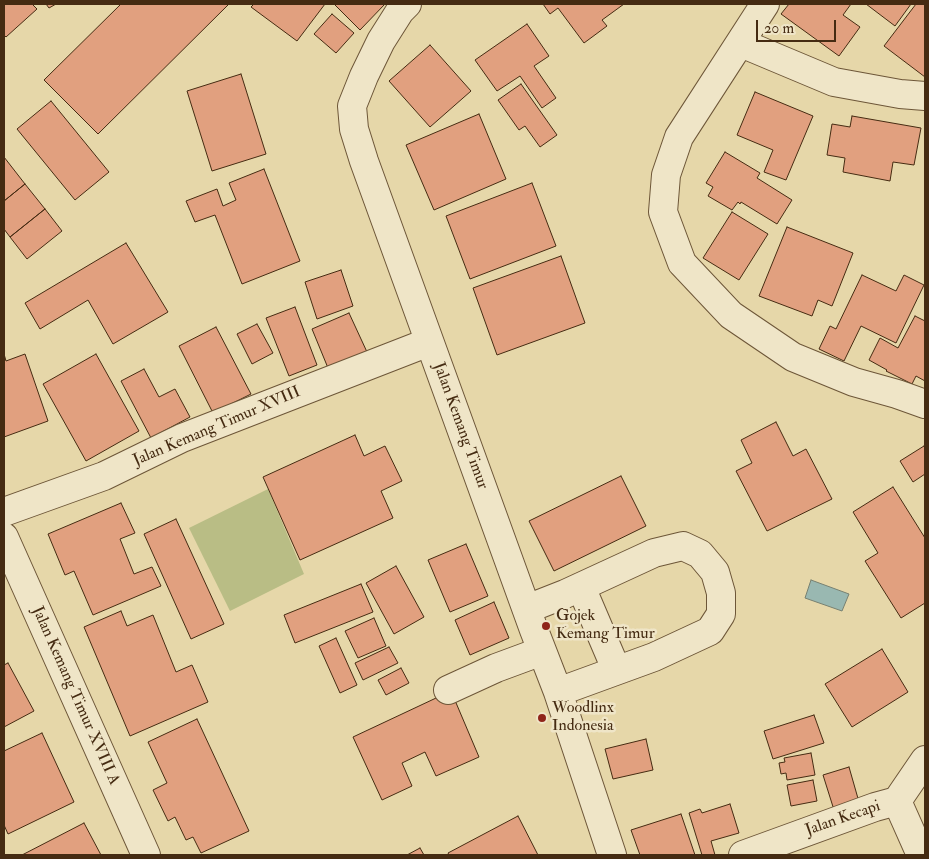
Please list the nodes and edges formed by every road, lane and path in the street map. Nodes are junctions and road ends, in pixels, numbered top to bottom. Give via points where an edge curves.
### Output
1 (765, 4) edge
2 (401, 6) edge
3 (740, 43) junction
4 (925, 96) edge
5 (430, 342) junction
6 (925, 404) edge
7 (4, 512) edge
8 (4, 537) edge
9 (581, 587) junction
10 (526, 608) junction
11 (542, 651) junction
12 (616, 669) junction
13 (448, 690) dead end
14 (558, 692) junction
15 (925, 760) edge
16 (897, 801) junction
17 (146, 855) edge
18 (612, 855) edge
19 (743, 855) edge
20 (921, 855) edge

1 - 3 street
2 - 5 street, Jalan Kemang Timur via 380,41 352,106 354,129 364,161
3 - 4 street via 834,82
3 - 6 street via 679,137 666,174 663,212 682,264 731,315 793,357 854,382
5 - 7 street, Jalan Kemang Timur XVIII via 182,438 104,476
5 - 10 street, Jalan Kemang Timur
8 - 17 street, Jalan Kemang Timur XVIII A
9 - 10 street
9 - 12 street
9 - 12 street via 654,553 683,546 700,554 715,572 722,614 710,631 654,657
10 - 11 street, Jalan Kemang Timur
11 - 13 street
11 - 14 street, Jalan Kemang Timur
12 - 14 street
14 - 18 street, Jalan Kemang Timur
15 - 16 street, Jalan Kecapi
16 - 19 street, Jalan Kecapi
16 - 20 street

